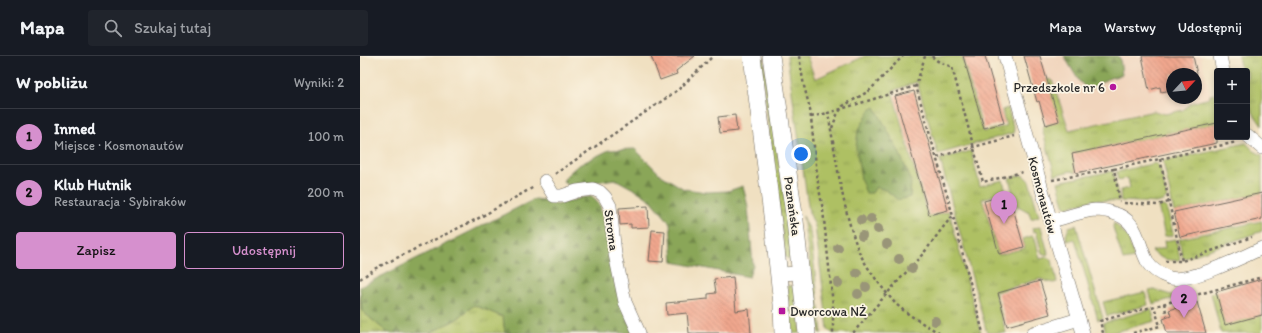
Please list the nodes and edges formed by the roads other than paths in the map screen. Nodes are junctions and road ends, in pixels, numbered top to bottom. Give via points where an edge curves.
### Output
1 (752, 56) edge
2 (771, 56) edge
3 (1005, 56) edge
4 (1220, 56) edge
5 (1222, 68) edge
6 (1246, 140) edge
7 (1262, 148) edge
8 (545, 181) dead end
9 (1051, 221) junction
10 (1262, 248) edge
11 (802, 272) junction
12 (779, 274) junction
13 (1079, 319) junction
14 (639, 333) edge
15 (783, 333) edge
16 (807, 333) edge
17 (1033, 333) edge
18 (1083, 333) edge

1 - 12 main road, Poznańska
2 - 11 main road, Poznańska
3 - 9 street, Kosmonautów
4 - 5 street
6 - 7 street
8 - 14 street, Stroma via 554,196 593,189 605,197 610,206 615,254 626,302
9 - 10 street via 1096,210 1120,214 1134,229 1152,269 1171,278 1212,270
9 - 13 street, Kosmonautów
11 - 12 street
11 - 16 main road, Poznańska
12 - 15 main road, Poznańska
13 - 17 street
13 - 18 street, Kosmonautów

